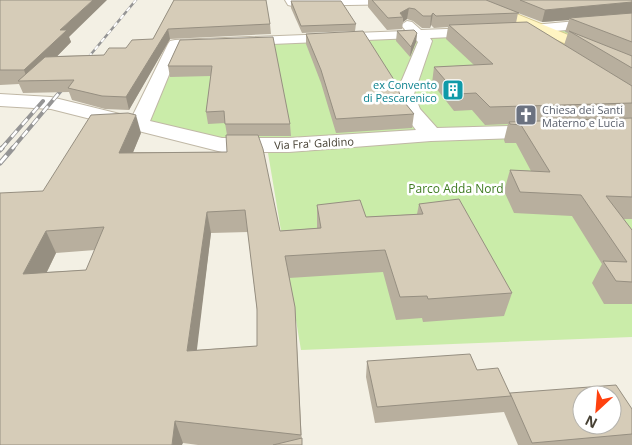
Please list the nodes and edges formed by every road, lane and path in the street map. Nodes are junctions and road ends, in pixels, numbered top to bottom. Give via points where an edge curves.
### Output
1 (291, 0) edge
2 (470, 0) edge
3 (416, 1) edge
4 (386, 2) junction
5 (632, 20) edge
6 (533, 29) junction
7 (420, 35) junction
8 (576, 43) junction
9 (555, 47) junction
10 (574, 60) edge
11 (632, 67) edge
12 (0, 100) edge
13 (139, 124) junction
14 (566, 130) edge
15 (432, 135) junction

1 - 4 street via 292,3
2 - 6 main road
3 - 4 street
4 - 7 street via 400,20
5 - 6 street
6 - 7 street
6 - 8 main road
6 - 9 street
7 - 13 street via 175,44
7 - 15 street via 425,41 405,94 411,110
8 - 9 street
8 - 11 main road
9 - 10 street
12 - 13 street, Via Fra' Galdino via 51,103
13 - 15 street, Via Fra' Galdino via 222,145 289,145
14 - 15 street, Via Fra' Galdino

